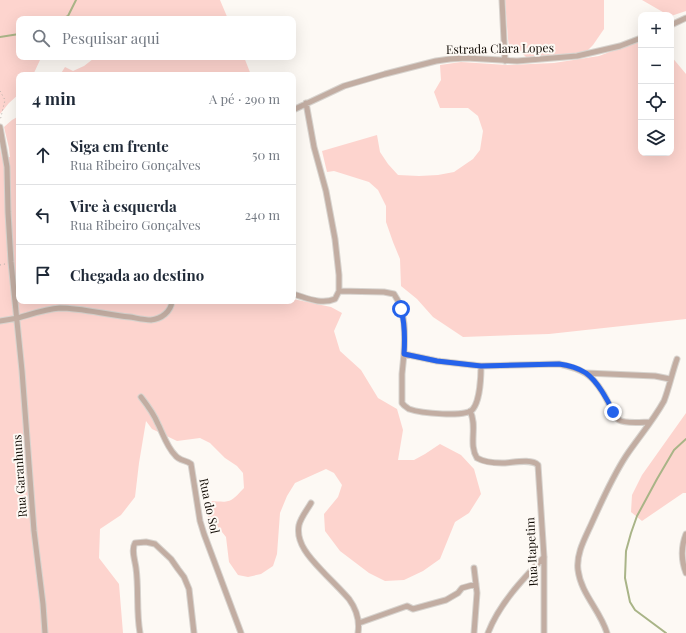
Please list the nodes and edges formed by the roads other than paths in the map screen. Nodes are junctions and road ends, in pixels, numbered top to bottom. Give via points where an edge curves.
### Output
1 (502, 0) edge
2 (686, 18) edge
3 (674, 24) edge
4 (638, 39) edge
5 (505, 61) junction
6 (306, 103) junction
7 (296, 108) edge
8 (0, 127) edge
9 (339, 291) junction
10 (296, 295) edge
11 (171, 304) edge
12 (16, 318) junction
13 (0, 321) edge
14 (404, 354) junction
15 (677, 359) dead end
16 (481, 366) junction
17 (586, 373) junction
18 (670, 379) junction
19 (141, 397) dead end
20 (470, 411) junction
21 (650, 422) junction
22 (311, 503) dead end
23 (686, 534) edge
24 (544, 557) junction
25 (474, 568) dead end
26 (686, 573) edge
27 (476, 584) junction
28 (359, 623) junction
29 (45, 633) edge
30 (140, 633) edge
31 (194, 633) edge
32 (241, 633) edge
33 (358, 633) edge
34 (474, 633) edge
35 (488, 633) edge
36 (544, 633) edge
37 (607, 633) edge

1 - 5 street
2 - 3 street
4 - 5 street, Estrada Clara Lopes via 577,56
5 - 6 street, Estrada Clara Lopes via 466,58 436,61 344,86
6 - 7 street, Estrada Clara Lopes
6 - 9 street via 331,217
8 - 12 street, Rua Garanhuns via 7,167 8,224
9 - 10 street via 336,299 330,301 318,301
9 - 14 street via 394,294 403,317
11 - 12 street via 164,316 151,320 60,308
12 - 13 street
12 - 29 street, Rua Garanhuns
14 - 16 street
14 - 20 street via 402,400 405,406 409,409 444,414 464,414
15 - 18 street
16 - 17 street via 559,364
16 - 20 street via 478,396
17 - 18 street
17 - 21 street via 603,393 620,421
18 - 21 street via 664,402
19 - 32 street, Rua do Sol via 152,412 173,454 191,464 200,521
20 - 24 street, Rua Itapetim via 473,418 474,453 477,458 497,463 526,461 537,464
21 - 37 street via 613,478 578,558 582,587
22 - 28 street via 300,525 301,542 312,559 349,599 357,612
23 - 26 street via 682,551
24 - 35 street via 502,607
24 - 36 street, Rua Itapetim
25 - 27 street
27 - 28 street via 462,588 446,600 413,609 407,606
27 - 34 street
28 - 33 street
30 - 31 street via 133,545 142,542 159,547 184,577 189,589

